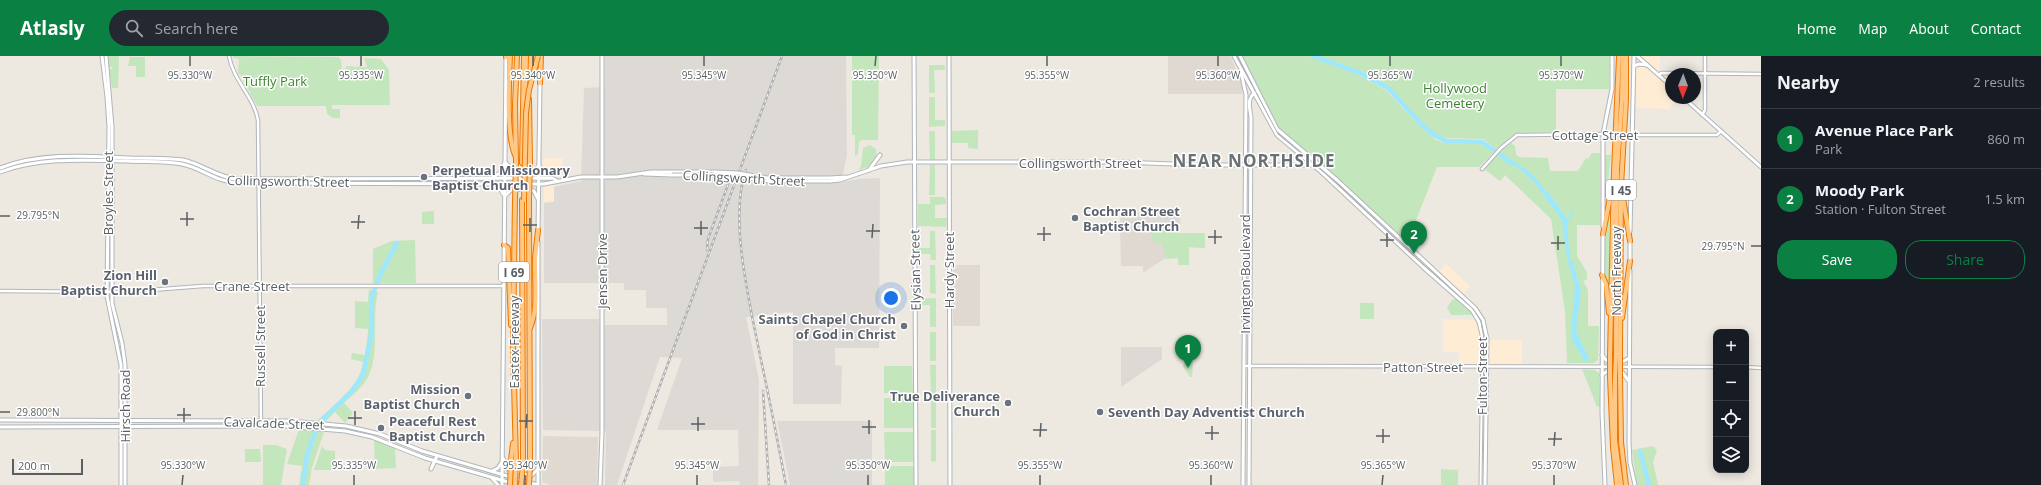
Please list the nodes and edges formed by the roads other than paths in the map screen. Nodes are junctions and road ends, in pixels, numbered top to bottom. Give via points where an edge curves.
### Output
1 (102, 56) edge
2 (106, 56) edge
3 (229, 56) edge
4 (507, 56) edge
5 (517, 56) edge
6 (524, 56) edge
7 (531, 56) edge
8 (541, 56) edge
9 (602, 56) edge
10 (914, 56) edge
11 (949, 56) edge
12 (1234, 56) edge
13 (1240, 56) edge
14 (1612, 56) edge
15 (1619, 56) edge
16 (1625, 56) edge
17 (1634, 56) edge
18 (1638, 56) edge
19 (1705, 56) edge
20 (1647, 64) junction
21 (1239, 65) junction
22 (1634, 66) junction
23 (1705, 73) junction
24 (1761, 74) edge
25 (1659, 76) junction
26 (1665, 81) edge
27 (540, 84) joint
28 (1256, 92) junction
29 (1258, 102) junction
30 (1249, 104) junction
31 (1690, 104) edge
32 (1702, 115) junction
33 (525, 129) junction
34 (1246, 131) junction
35 (1251, 131) junction
36 (1721, 131) junction
37 (1604, 134) junction
38 (1631, 135) junction
39 (880, 155) dead end
40 (516, 157) junction
41 (110, 159) junction
42 (505, 162) junction
43 (914, 162) junction
44 (949, 162) junction
45 (1317, 162) junction
46 (539, 163) junction
47 (1246, 165) junction
48 (1251, 165) junction
49 (1314, 165) junction
50 (0, 168) edge
51 (1761, 168) edge
52 (1482, 169) dead end
53 (869, 170) junction
54 (0, 172) edge
55 (602, 177) junction
56 (487, 178) junction
57 (505, 179) junction
58 (540, 179) junction
59 (556, 180) junction
60 (259, 181) junction
61 (485, 183) junction
62 (505, 183) junction
63 (1613, 183) junction
64 (540, 184) junction
65 (1621, 186) junction
66 (1246, 192) junction
67 (1251, 192) junction
68 (504, 198) junction
69 (523, 200) junction
70 (539, 200) junction
71 (538, 230) junction
72 (1603, 234) junction
73 (1630, 241) junction
74 (504, 245) junction
75 (1630, 261) junction
76 (1246, 266) junction
77 (1251, 266) junction
78 (1602, 275) junction
79 (504, 286) junction
80 (259, 287) junction
81 (0, 291) edge
82 (109, 291) junction
83 (1611, 321) junction
84 (1620, 325) junction
85 (116, 328) joint
86 (513, 329) junction
87 (529, 330) junction
88 (1245, 343) junction
89 (1250, 343) junction
90 (1618, 355) junction
91 (1602, 356) junction
92 (1629, 358) junction
93 (1245, 366) junction
94 (1250, 366) junction
95 (1481, 367) junction
96 (1487, 367) junction
97 (1602, 367) junction
98 (1629, 367) junction
99 (1713, 367) edge
100 (1749, 367) edge
101 (1761, 368) edge
102 (1602, 375) junction
103 (1618, 377) junction
104 (1629, 382) junction
105 (1244, 402) junction
106 (1250, 402) junction
107 (0, 420) edge
108 (12, 420) junction
109 (124, 421) junction
110 (261, 421) junction
111 (124, 426) junction
112 (261, 426) junction
113 (0, 427) edge
114 (12, 427) junction
115 (373, 432) junction
116 (372, 437) junction
117 (437, 456) junction
118 (503, 458) junction
119 (436, 461) junction
120 (513, 461) junction
121 (1244, 466) junction
122 (1249, 466) junction
123 (431, 469) dead end
124 (538, 469) junction
125 (491, 471) junction
126 (502, 474) junction
127 (490, 477) junction
128 (502, 480) junction
129 (121, 485) edge
130 (125, 485) edge
131 (498, 485) edge
132 (502, 485) edge
133 (510, 485) edge
134 (517, 485) edge
135 (521, 485) edge
136 (529, 485) edge
137 (538, 485) edge
138 (600, 485) edge
139 (916, 485) edge
140 (950, 485) edge
141 (1243, 485) edge
142 (1249, 485) edge
143 (1481, 485) edge
144 (1485, 485) edge
145 (1605, 485) edge
146 (1617, 485) edge
147 (1620, 485) edge
148 (1626, 485) edge
149 (1635, 485) edge

1 - 41 main road, Broyles Street
2 - 41 main road, Broyles Street via 111,97
3 - 60 street, Russell Street via 232,67 257,114
4 - 40 highway via 512,148
4 - 42 main road
5 - 40 highway, Eastex Freeway / I 69
6 - 33 highway, I 69, bridge
6 - 69 highway, I 69, bridge
7 - 87 highway, Eastex Freeway / I 69, bridge
8 - 27 highway
8 - 33 highway, bridge via 529,90
9 - 55 main road, Jensen Drive
10 - 43 main road, Elysian Street
11 - 44 main road, Hardy Street
12 - 21 main road, Fulton Street
13 - 28 main road, Fulton Street
14 - 37 main road via 1612,89
15 - 63 highway, North Freeway / I 45
16 - 65 highway, North Freeway / I 45 via 1626,100
16 - 90 highway, North Freeway via 1617,169
17 - 22 main road
18 - 20 main road
19 - 23 street
20 - 22 main road
20 - 25 main road
21 - 28 main road, Fulton Street
21 - 34 main road, Irvington Boulevard via 1246,89
22 - 38 main road
23 - 24 street
23 - 25 street via 1661,73
23 - 32 street via 1705,110
25 - 26 main road
27 - 46 main road
28 - 29 main road, Fulton Street
28 - 30 main road, Irvington Boulevard via 1249,98
28 - 45 main road, Fulton Street via 1277,129
29 - 30 main road via 1252,99
29 - 49 main road, Fulton Street via 1277,135
30 - 35 main road, Irvington Boulevard
31 - 32 main road
32 - 36 main road
33 - 69 highway, I 69, bridge
34 - 35 main road
34 - 47 main road, Irvington Boulevard
35 - 48 main road, Irvington Boulevard
36 - 38 street, Cottage Street via 1717,135
36 - 51 main road
37 - 38 street, Cottage Street, bridge
37 - 52 street, Cottage Street via 1518,135
37 - 72 main road
38 - 73 main road
39 - 53 main road
40 - 86 highway, Eastex Freeway / I 69, bridge
41 - 50 main road, Collingsworth Street via 44,157 18,161
41 - 54 main road, Collingsworth Street via 44,161 19,165
41 - 60 main road, Collingsworth Street via 182,164 223,181
41 - 82 main road, Broyles Street
42 - 46 main road via 514,172 532,172
42 - 56 main road via 498,175
42 - 57 main road
43 - 44 main road, Collingsworth Street
43 - 53 main road, Collingsworth Street
43 - 139 main road, Elysian Street
44 - 47 main road, Collingsworth Street
44 - 140 main road, Hardy Street
45 - 49 main road
45 - 96 main road, Fulton Street via 1478,311 1487,334
46 - 58 main road
47 - 48 main road, Collingsworth Street
47 - 66 main road, Irvington Boulevard
48 - 49 main road, Collingsworth Street
48 - 67 main road, Irvington Boulevard
49 - 95 main road, Fulton Street via 1472,310 1482,330
53 - 55 main road, Collingsworth Street, bridge via 848,177 830,179 769,181 727,175 672,173
55 - 59 main road, Collingsworth Street
55 - 138 main road, Jensen Drive
56 - 57 main road, Collingsworth Street
56 - 60 main road, Collingsworth Street
57 - 58 main road, Collingsworth Street
57 - 62 main road
58 - 59 main road, Collingsworth Street
58 - 64 main road
59 - 64 main road, Collingsworth Street
60 - 61 main road, Collingsworth Street
60 - 80 street, Russell Street
61 - 62 main road, Collingsworth Street
61 - 68 main road via 500,188
62 - 64 main road, Collingsworth Street
62 - 68 main road
63 - 72 highway
63 - 83 highway, North Freeway / I 45
64 - 70 main road
65 - 73 highway
65 - 84 highway, North Freeway / I 45
66 - 67 main road
66 - 76 main road, Irvington Boulevard
67 - 77 main road, Irvington Boulevard
68 - 70 main road via 510,190 527,189 534,191
68 - 74 main road
69 - 135 highway, I 69, bridge
70 - 71 main road
71 - 87 highway via 535,304
71 - 124 main road
72 - 78 main road
73 - 75 main road
74 - 79 main road
74 - 86 highway via 508,248 510,322
75 - 84 highway
75 - 92 main road
76 - 77 main road
76 - 88 main road, Irvington Boulevard
77 - 89 main road, Irvington Boulevard
78 - 83 highway via 1606,284
78 - 91 main road
79 - 80 street, Crane Street
79 - 118 main road
80 - 82 street, Crane Street via 191,286
80 - 110 street, Russell Street
81 - 82 street, Crane Street
82 - 85 main road, Broyles Street
83 - 146 highway, North Freeway / I 45, bridge via 1610,377
84 - 90 highway, North Freeway / I 45
85 - 109 main road, Hirsch Road via 124,357
86 - 120 highway, Eastex Freeway / I 69
87 - 136 highway, Eastex Freeway / I 69, bridge
88 - 89 main road
88 - 93 main road, Irvington Boulevard
89 - 94 main road, Irvington Boulevard
90 - 103 highway, North Freeway, bridge
91 - 92 main road via 1607,361 1624,361
91 - 97 main road
92 - 98 main road
93 - 94 street, Patton Street
93 - 105 main road, Irvington Boulevard
94 - 95 street, Patton Street
94 - 106 main road, Irvington Boulevard
95 - 96 street, Patton Street
95 - 143 main road, Fulton Street
96 - 97 street, Patton Street
96 - 144 main road, Fulton Street
97 - 98 street, Patton Street
97 - 102 main road
98 - 99 street, Patton Street
98 - 104 main road
100 - 101 street
102 - 104 main road via 1606,372 1622,372
102 - 145 main road
103 - 147 highway, North Freeway via 1615,440
103 - 148 highway, North Freeway
104 - 149 main road via 1629,453
105 - 106 main road
105 - 121 main road, Irvington Boulevard
106 - 122 main road, Irvington Boulevard
107 - 108 main road, Cavalcade Street
108 - 109 main road, Cavalcade Street
108 - 114 main road
109 - 110 main road, Cavalcade Street
109 - 111 main road, Hirsch Road
110 - 112 street, Russell Street
110 - 115 main road, Cavalcade Street via 316,423
111 - 112 main road, Cavalcade Street
111 - 114 main road, Cavalcade Street
111 - 129 main road, Hirsch Road
111 - 130 main road, Hirsch Road
112 - 116 main road, Cavalcade Street via 345,431
113 - 114 main road, Cavalcade Street
115 - 116 main road
115 - 117 main road, Cavalcade Street
116 - 119 main road, Cavalcade Street
117 - 119 main road
117 - 125 main road, Cavalcade Street
118 - 124 main road via 508,469 516,472 531,476
118 - 125 main road via 498,468
118 - 126 main road
119 - 123 main road
119 - 127 main road, Cavalcade Street
120 - 133 highway, bridge
120 - 134 highway, Eastex Freeway / I 69, bridge
121 - 122 main road
121 - 141 main road, Irvington Boulevard
122 - 142 main road, Irvington Boulevard
124 - 137 main road
125 - 126 main road, Cavalcade Street
126 - 128 main road
126 - 137 main road, Cavalcade Street
127 - 128 main road, Cavalcade Street
127 - 131 main road
128 - 132 main road
128 - 134 main road, Cavalcade Street

